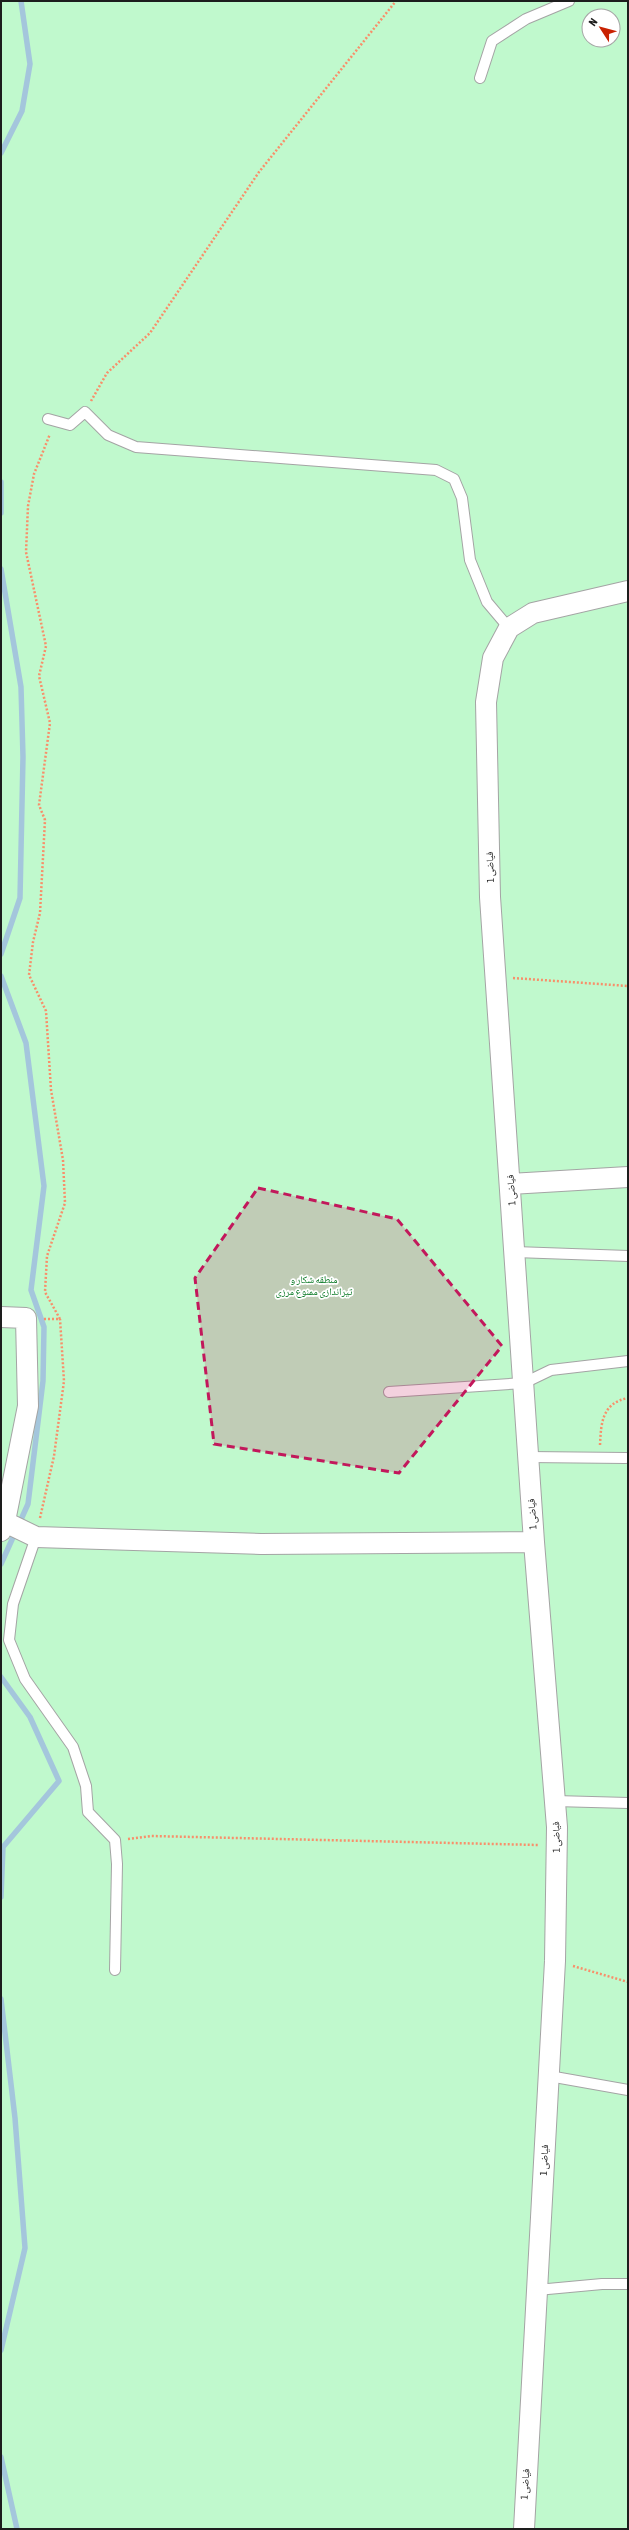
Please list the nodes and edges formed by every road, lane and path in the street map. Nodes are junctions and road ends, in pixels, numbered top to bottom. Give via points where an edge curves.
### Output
1 (396, 1) edge
2 (569, 1) edge
3 (480, 78) dead end
4 (84, 412) junction
5 (52, 420) joint
6 (628, 591) edge
7 (509, 628) junction
8 (496, 976) junction
9 (628, 986) edge
10 (628, 1177) edge
11 (510, 1184) junction
12 (515, 1252) junction
13 (628, 1256) edge
14 (1, 1318) edge
15 (51, 1319) dead end
16 (60, 1319) junction
17 (628, 1361) edge
18 (524, 1383) junction
19 (389, 1392) dead end
20 (628, 1398) edge
21 (528, 1457) junction
22 (600, 1458) junction
23 (626, 1458) dead end
24 (13, 1528) edge
25 (534, 1542) junction
26 (555, 1801) junction
27 (628, 1803) edge
28 (115, 1840) junction
29 (557, 1845) junction
30 (555, 1961) junction
31 (116, 1970) dead end
32 (628, 1982) edge
33 (549, 2076) junction
34 (628, 2090) edge
35 (628, 2284) edge
36 (537, 2290) junction
37 (524, 2529) edge

1 - 4 path via 259,172 150,333 107,373
2 - 3 lane via 526,19 492,41
4 - 5 lane via 70,425
4 - 7 lane via 108,435 136,447 436,470 454,479 462,498 470,560 487,602
5 - 16 path via 34,474 28,506 26,552 46,646 39,676 50,722 39,805 45,820 40,913 32,942 29,975 46,1011 51,1090 63,1160 64,1203 47,1256 45,1292
6 - 7 street, فیاضی 1 via 534,613
7 - 8 street, فیاضی 1 via 492,658 486,702 490,897
8 - 9 path
8 - 11 street, فیاضی 1
10 - 11 street
11 - 12 street, فیاضی 1
12 - 13 lane
12 - 18 street, فیاضی 1
14 - 24 street via 26,1318 28,1406
15 - 16 path
16 - 24 path via 64,1381 54,1456
17 - 18 lane via 551,1370
18 - 19 lane
18 - 21 street, فیاضی 1
20 - 22 path via 618,1400 601,1420
21 - 22 lane
21 - 25 street, فیاضی 1
22 - 23 lane
24 - 25 street via 261,1544
24 - 28 lane via 13,1604 9,1640 25,1678 73,1748 86,1786 88,1812
25 - 26 street, فیاضی 1
26 - 27 lane
26 - 29 street, فیاضی 1
28 - 29 path via 151,1836
28 - 31 lane
29 - 30 street, فیاضی 1
30 - 32 path
30 - 33 street, فیاضی 1
33 - 34 lane
33 - 36 street, فیاضی 1
35 - 36 lane
36 - 37 street, فیاضی 1

